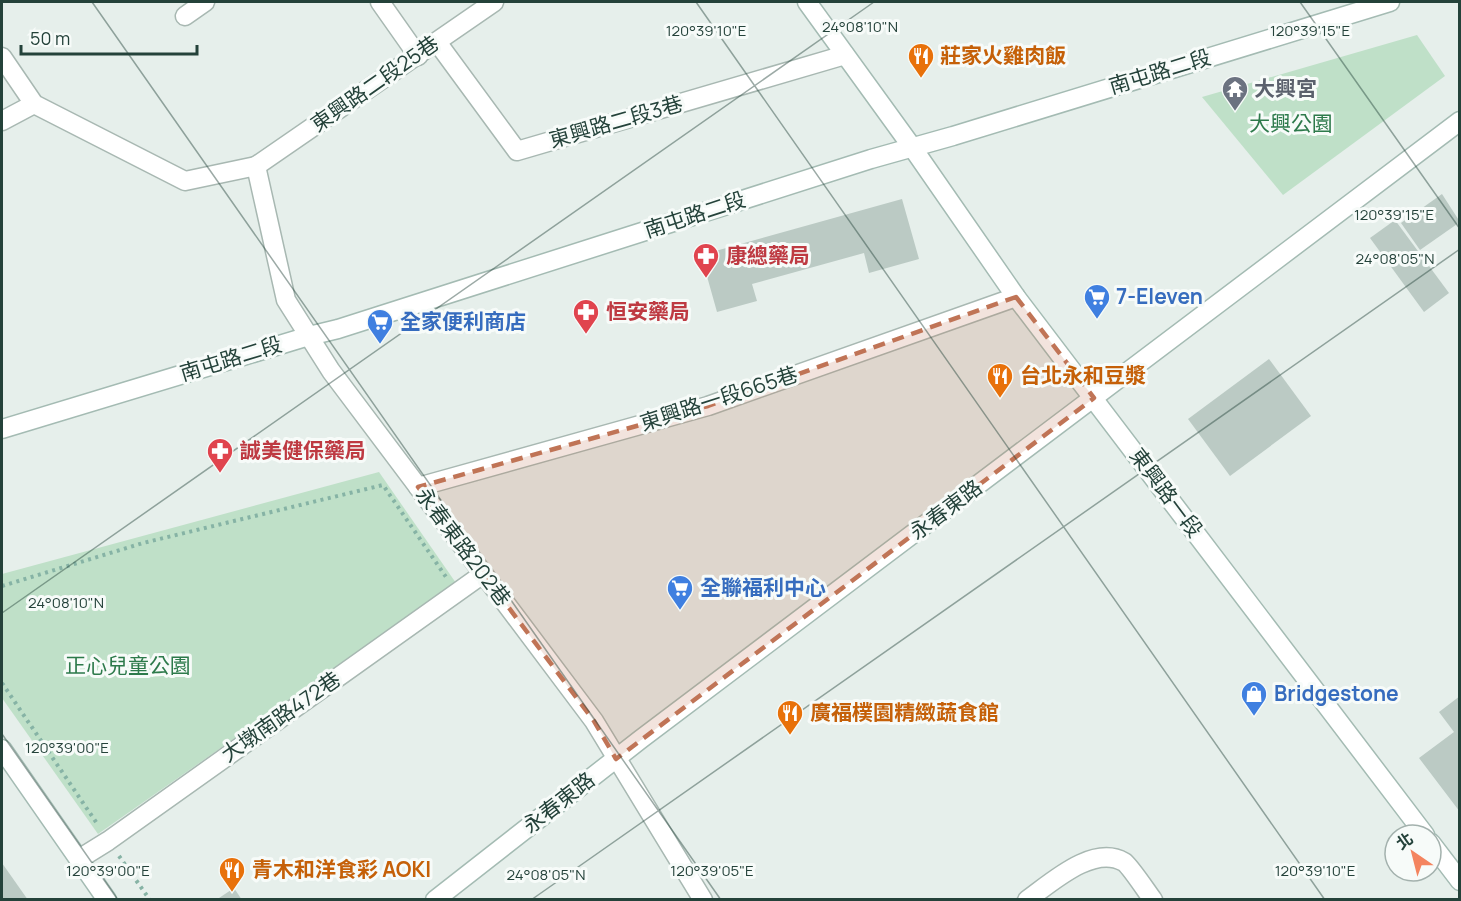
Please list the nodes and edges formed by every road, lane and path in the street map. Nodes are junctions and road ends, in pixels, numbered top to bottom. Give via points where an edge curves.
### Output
1 (204, 2) edge
2 (380, 2) edge
3 (494, 2) edge
4 (807, 2) edge
5 (1390, 2) edge
6 (184, 15) dead end
7 (438, 42) junction
8 (844, 55) junction
9 (418, 56) junction
10 (2, 57) edge
11 (34, 104) junction
12 (2, 121) edge
13 (1460, 121) edge
14 (912, 147) junction
15 (256, 166) junction
16 (1017, 297) junction
17 (309, 336) junction
18 (1094, 398) junction
19 (2, 429) edge
20 (418, 487) junction
21 (483, 574) junction
22 (2, 586) edge
23 (457, 593) junction
24 (2, 684) edge
25 (2, 749) edge
26 (616, 759) junction
27 (1416, 823) edge
28 (108, 841) junction
29 (79, 859) junction
30 (1443, 859) edge
31 (1460, 881) edge
32 (107, 900) edge
33 (150, 900) edge
34 (435, 900) edge
35 (703, 900) edge
36 (1027, 900) edge
37 (1153, 900) edge

1 - 6 street
2 - 9 street
3 - 7 street, 東興路二段25巷
4 - 8 street, 東興路一段
5 - 14 street, 南屯路二段
7 - 8 street, 東興路二段3巷 via 517,151
7 - 9 street, 東興路二段25巷
8 - 14 street, 東興路一段
9 - 15 street, 東興路二段25巷
10 - 11 street
11 - 12 street
11 - 15 street via 185,181
13 - 18 street, 永春東路
14 - 16 street, 東興路一段
14 - 17 street, 南屯路二段
15 - 17 street, 永春東路202巷 via 286,300
16 - 18 street, 東興路一段
16 - 20 street, 東興路一段665巷 via 708,406
17 - 19 street, 南屯路二段
17 - 20 street, 永春東路202巷
18 - 26 street, 永春東路
18 - 27 street, 東興路一段
20 - 21 street, 永春東路202巷
21 - 23 street, 大墩南路472巷
21 - 26 street, 永春東路202巷 via 594,721
22 - 23 path via 143,543 382,484
23 - 28 street, 大墩南路472巷
24 - 28 path
25 - 29 street
26 - 34 street, 永春東路
26 - 35 street, 永春東路202巷
28 - 29 street, 大墩南路472巷
28 - 33 path
29 - 32 street
30 - 31 street
36 - 37 street via 1083,862 1105,857 1124,862

